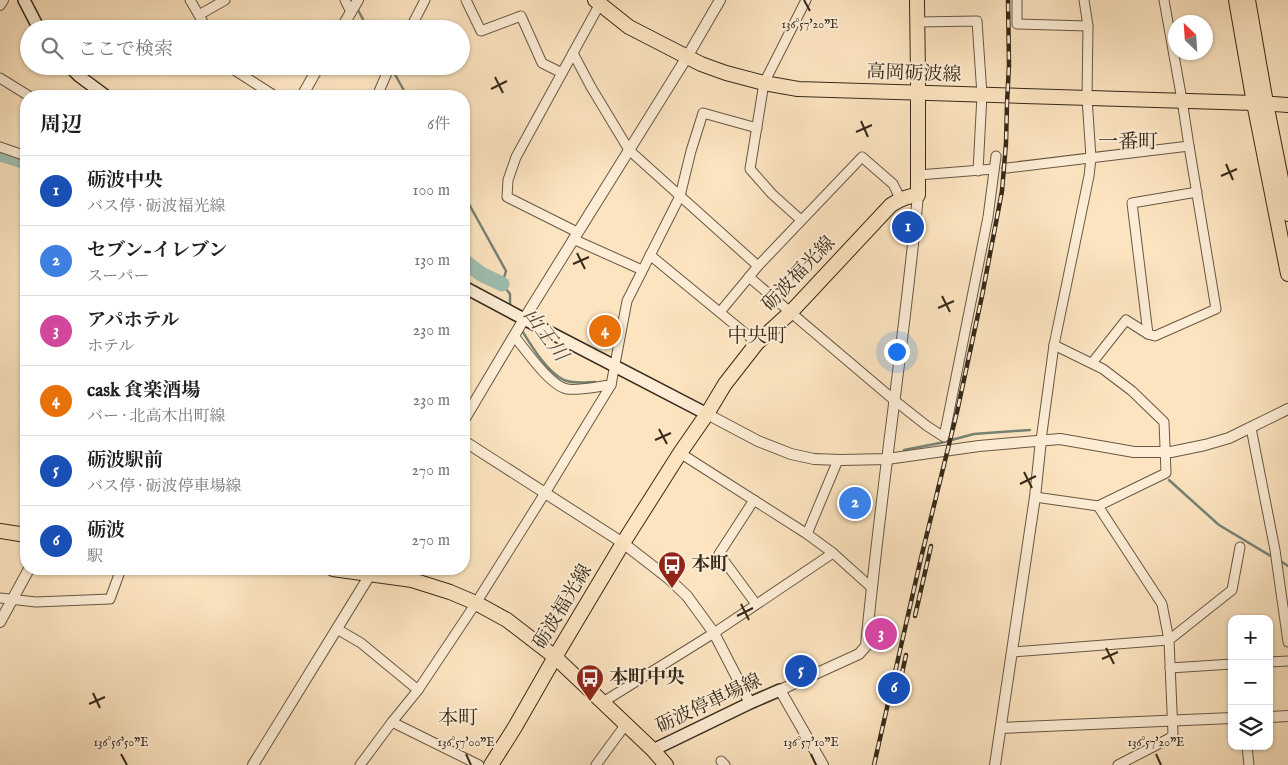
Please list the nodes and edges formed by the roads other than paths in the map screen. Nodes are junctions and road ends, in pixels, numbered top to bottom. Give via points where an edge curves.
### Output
1 (4, 0) edge
2 (24, 0) edge
3 (190, 0) edge
4 (225, 0) edge
5 (345, 0) edge
6 (358, 0) edge
7 (425, 0) edge
8 (466, 0) edge
9 (720, 0) edge
10 (806, 0) edge
11 (917, 0) edge
12 (1017, 0) edge
13 (1084, 0) edge
14 (1164, 0) edge
15 (1236, 0) edge
16 (1248, 0) edge
17 (599, 2) edge
18 (0, 5) edge
19 (351, 12) junction
20 (199, 15) junction
21 (34, 20) edge
22 (202, 20) edge
23 (346, 20) edge
24 (415, 20) edge
25 (918, 22) junction
26 (1088, 26) junction
27 (573, 53) junction
28 (687, 57) junction
29 (562, 73) junction
30 (78, 75) edge
31 (242, 75) edge
32 (314, 75) edge
33 (386, 75) edge
34 (0, 78) edge
35 (764, 83) junction
36 (20, 90) edge
37 (98, 90) edge
38 (266, 90) edge
39 (305, 90) edge
40 (380, 90) edge
41 (918, 93) junction
42 (982, 95) junction
43 (1087, 98) junction
44 (1182, 100) junction
45 (1260, 103) junction
46 (1288, 105) edge
47 (757, 128) junction
48 (1189, 146) junction
49 (0, 147) edge
50 (629, 150) junction
51 (20, 154) edge
52 (996, 156) dead end
53 (1091, 158) junction
54 (1007, 168) dead end
55 (994, 169) junction
56 (978, 171) junction
57 (918, 175) junction
58 (1197, 192) junction
59 (918, 195) junction
60 (680, 196) junction
61 (900, 198) junction
62 (1288, 214) edge
63 (801, 220) junction
64 (575, 235) junction
65 (650, 255) junction
66 (758, 266) junction
67 (642, 270) junction
68 (1288, 274) edge
69 (749, 277) junction
70 (470, 290) edge
71 (720, 312) junction
72 (791, 312) junction
73 (524, 319) junction
74 (1148, 334) junction
75 (514, 336) junction
76 (757, 343) junction
77 (1054, 345) junction
78 (1092, 363) junction
79 (614, 366) junction
80 (611, 385) junction
81 (894, 400) junction
82 (1288, 409) edge
83 (470, 410) edge
84 (707, 414) junction
85 (1251, 428) junction
86 (1042, 440) junction
87 (470, 445) edge
88 (680, 453) junction
89 (1166, 453) junction
90 (887, 459) junction
91 (838, 460) junction
92 (545, 493) junction
93 (1035, 497) junction
94 (754, 500) junction
95 (1098, 506) junction
96 (0, 531) edge
97 (20, 534) edge
98 (807, 534) junction
99 (623, 543) junction
100 (1240, 547) dead end
101 (833, 553) junction
102 (26, 575) edge
103 (119, 575) edge
104 (370, 575) edge
105 (390, 575) edge
106 (872, 588) junction
107 (0, 598) edge
108 (12, 600) junction
109 (476, 603) junction
110 (756, 604) junction
111 (0, 622) edge
112 (337, 629) junction
113 (714, 633) junction
114 (1169, 640) junction
115 (1288, 642) edge
116 (1012, 652) junction
117 (555, 657) junction
118 (1288, 661) edge
119 (1273, 662) edge
120 (1228, 664) edge
121 (1170, 668) junction
122 (418, 690) junction
123 (780, 690) junction
124 (602, 702) junction
125 (750, 703) junction
126 (1288, 716) edge
127 (1273, 717) edge
128 (1228, 718) edge
129 (1173, 721) junction
130 (392, 722) junction
131 (626, 724) junction
132 (1001, 728) junction
133 (653, 750) junction
134 (1247, 750) edge
135 (820, 764) edge
136 (253, 765) edge
137 (360, 765) edge
138 (479, 765) edge
139 (491, 765) edge
140 (596, 765) edge
141 (666, 765) edge
142 (995, 765) edge
143 (1118, 765) edge
144 (1249, 765) edge

1 - 18 street
2 - 21 main road
3 - 20 street
4 - 20 street
5 - 19 street
6 - 19 street
7 - 24 street
8 - 29 street via 481,31 521,16 542,63
9 - 28 street
10 - 35 street
11 - 25 main road
12 - 26 street via 1017,24
13 - 26 street
14 - 44 street
15 - 45 main road
16 - 45 main road
17 - 27 street
17 - 28 main road, 高岡砺波線 via 630,27
19 - 23 street
20 - 22 street
25 - 41 main road
25 - 42 street via 977,21
26 - 43 street
27 - 29 street
27 - 50 street
28 - 35 main road, 高岡砺波線 via 726,73
28 - 50 street
29 - 64 street via 516,157 508,180 507,197
30 - 37 main road
31 - 38 street
32 - 39 street
33 - 40 street
34 - 36 street
35 - 41 main road, 高岡砺波線 via 798,89
35 - 47 street
41 - 42 main road, 高岡砺波線
41 - 57 main road
42 - 43 main road, 高岡砺波線
42 - 56 street
43 - 44 main road, 高岡砺波線
43 - 53 street
44 - 45 main road, 高岡砺波線
44 - 48 street
45 - 46 main road, 高岡砺波線
45 - 62 main road
45 - 68 main road
47 - 60 street via 703,113
47 - 63 street via 750,169
48 - 53 street
48 - 58 street
49 - 51 street
50 - 60 street
50 - 64 street
52 - 55 street
53 - 54 street
53 - 77 street
55 - 56 street
55 - 81 street via 988,217 944,437
56 - 57 street
57 - 59 main road
58 - 74 street via 1216,309 1155,336
58 - 74 street via 1132,203
59 - 61 main road
59 - 81 street
60 - 65 street
60 - 66 street
61 - 63 street via 893,184 862,157
61 - 72 main road, 砺波福光線
63 - 66 street
64 - 67 street
64 - 73 street
65 - 67 street
65 - 71 street
66 - 69 street
67 - 79 street via 626,301
69 - 71 street
69 - 72 street
70 - 73 main road
71 - 76 street
72 - 76 main road, 砺波福光線
72 - 81 street
73 - 75 street
73 - 79 main road
74 - 78 street via 1126,320
75 - 80 street via 544,373 566,389
75 - 83 street
76 - 84 main road, 砺波福光線 via 725,384
77 - 78 street
77 - 86 street
78 - 89 street via 1132,391 1164,422
79 - 80 street
79 - 84 main road
80 - 92 street
81 - 90 street
82 - 85 street
84 - 88 main road, 砺波福光線
84 - 91 street via 791,454
85 - 89 street via 1229,438
85 - 115 street
86 - 89 street via 1060,439 1134,452
86 - 90 street
86 - 93 street
87 - 92 street
88 - 94 street
88 - 99 main road, 砺波福光線
89 - 95 street via 1166,473
90 - 91 street
90 - 106 street
91 - 98 street
92 - 99 street
92 - 109 street
93 - 95 street
93 - 116 street
94 - 98 street
94 - 110 street via 719,554
95 - 114 street via 1162,604
96 - 97 main road
98 - 101 street
99 - 113 street via 687,596
99 - 117 main road, 砺波福光線
100 - 114 street via 1232,590
101 - 106 street
101 - 110 street
102 - 108 street
103 - 108 street via 110,599
104 - 112 street
105 - 109 main road
106 - 123 street via 866,646 859,654
107 - 108 street
108 - 111 street
109 - 117 main road via 507,620
109 - 122 street
110 - 113 street
112 - 122 street
112 - 136 street
113 - 124 street
113 - 125 street
114 - 116 street
114 - 121 street
116 - 132 street
117 - 124 main road
117 - 139 main road, 砺波福光線
118 - 119 street
120 - 121 street
121 - 129 street
122 - 130 street
123 - 125 main road, 砺波停車場線
123 - 135 street
124 - 131 main road
125 - 133 main road, 砺波停車場線
126 - 127 street
128 - 129 street
129 - 132 street
129 - 143 street via 1170,738
130 - 137 street
130 - 138 street
131 - 133 main road
131 - 140 street
132 - 142 street
133 - 141 main road
134 - 144 street

